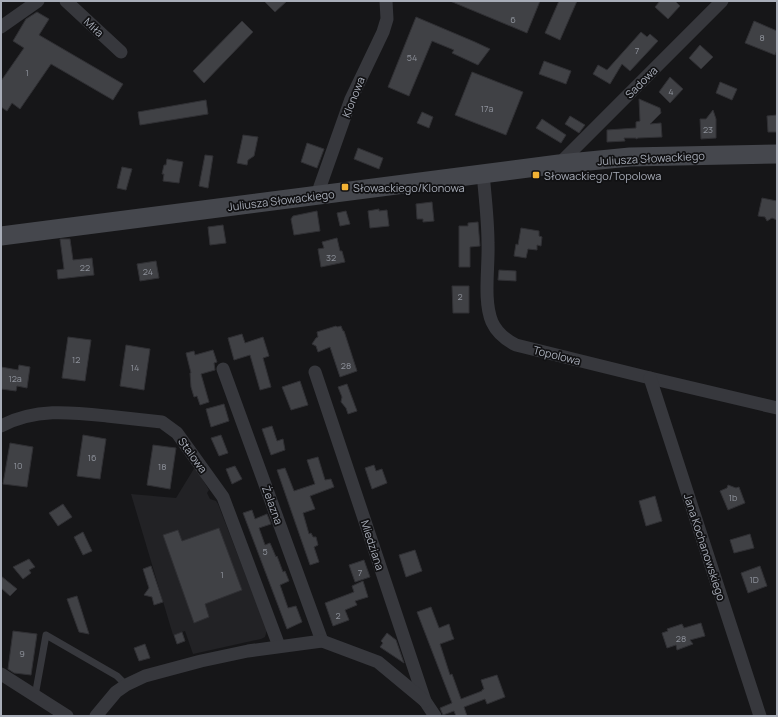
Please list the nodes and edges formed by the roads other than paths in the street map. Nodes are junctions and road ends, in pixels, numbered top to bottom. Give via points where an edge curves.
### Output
1 (38, 1) edge
2 (66, 1) edge
3 (386, 1) edge
4 (722, 1) edge
5 (1, 27) edge
6 (121, 52) dead end
7 (777, 154) edge
8 (559, 164) junction
9 (483, 173) junction
10 (317, 195) junction
11 (1, 236) edge
12 (223, 369) dead end
13 (315, 372) dead end
14 (650, 378) junction
15 (777, 408) edge
16 (1, 426) edge
17 (322, 641) junction
18 (279, 646) junction
19 (1, 674) edge
20 (126, 685) junction
21 (35, 696) junction
22 (424, 701) junction
23 (67, 716) edge
24 (96, 716) edge
25 (436, 716) edge
26 (760, 716) edge

1 - 5 street
2 - 6 street, Miła
3 - 10 street, Klonowa via 387,19 383,32 351,99
4 - 8 street, Sadowa
7 - 8 street, Juliusza Słowackiego via 630,157
8 - 9 street, Juliusza Słowackiego
9 - 10 street, Juliusza Słowackiego
9 - 14 street, Topolowa via 488,242 488,303 492,322 497,330 516,344
10 - 11 street, Juliusza Słowackiego
12 - 17 street, Żelazna
13 - 22 street, Miedziana
14 - 15 street, Topolowa
14 - 26 street, Jana Kochanowskiego
16 - 18 street, Stalowa via 28,415 73,413 162,422 177,433 223,497
17 - 18 street
17 - 22 street via 378,662
18 - 20 street via 160,671
19 - 21 street
20 - 21 lane via 117,676 46,635
20 - 24 street
21 - 23 street
22 - 25 street, Miedziana

